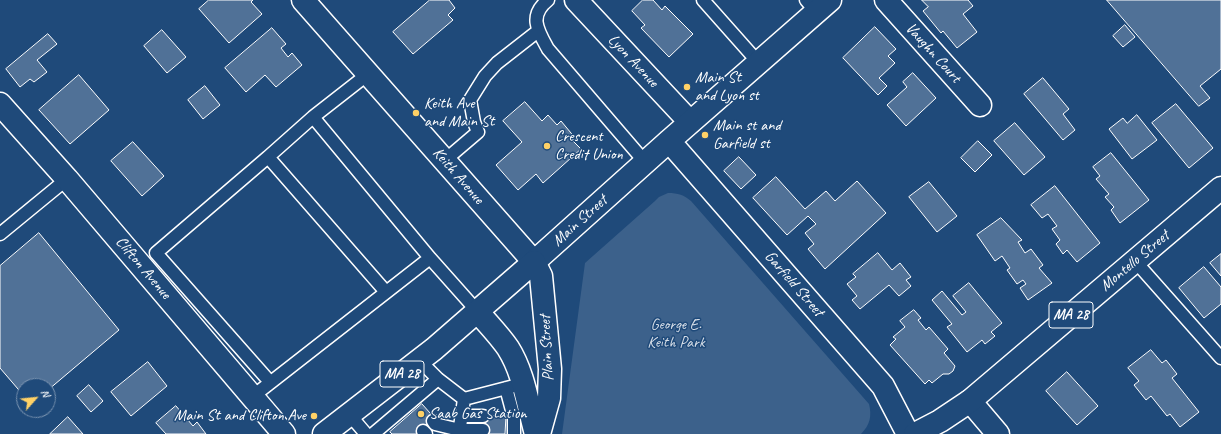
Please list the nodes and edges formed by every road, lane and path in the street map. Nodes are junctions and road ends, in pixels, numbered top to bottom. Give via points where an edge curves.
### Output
1 (303, 0) edge
2 (548, 0) edge
3 (576, 0) edge
4 (703, 0) edge
5 (886, 0) edge
6 (817, 4) edge
7 (538, 31) junction
8 (758, 62) junction
9 (368, 74) junction
10 (980, 105) dead end
11 (3, 112) edge
12 (314, 117) junction
13 (690, 122) junction
14 (669, 141) junction
15 (268, 157) junction
16 (444, 161) junction
17 (645, 162) junction
18 (67, 179) junction
19 (1221, 188) edge
20 (0, 234) edge
21 (430, 258) junction
22 (148, 259) junction
23 (1135, 261) junction
24 (534, 262) junction
25 (386, 292) junction
26 (478, 312) junction
27 (1221, 358) edge
28 (420, 361) junction
29 (438, 379) junction
30 (270, 382) junction
31 (514, 386) junction
32 (252, 397) junction
33 (464, 399) junction
34 (970, 402) junction
35 (462, 416) junction
36 (483, 416) dead end
37 (433, 421) dead end
38 (336, 427) edge
39 (483, 430) dead end
40 (459, 432) edge
41 (512, 432) edge
42 (284, 434) edge
43 (366, 434) edge
44 (373, 434) edge
45 (537, 434) edge
46 (908, 434) edge
47 (915, 434) edge
48 (998, 434) edge

1 - 9 main road, Keith Avenue
2 - 7 lane via 537,13
3 - 13 main road, Lyon Avenue
4 - 8 lane
5 - 10 main road, Vaughn Court
6 - 8 main road, Main Street
7 - 16 lane via 497,63 485,76 470,100 478,132
7 - 17 lane via 548,49
8 - 13 main road, Main Street
9 - 12 lane
9 - 16 main road, Keith Avenue
11 - 18 main road, Clifton Avenue
12 - 15 lane
12 - 21 lane
13 - 14 main road, Main Street
14 - 17 main road, Main Street
14 - 46 main road, Garfield Street via 883,386
15 - 22 lane
15 - 25 lane
16 - 24 main road, Keith Avenue
17 - 24 main road, Main Street
18 - 20 lane
18 - 22 main road, Clifton Avenue
19 - 23 main road, Montello Street / MA 28
21 - 25 lane
21 - 26 lane
22 - 30 lane
22 - 32 main road, Clifton Avenue
23 - 27 lane
23 - 34 main road, Montello Street / MA 28
24 - 26 main road, Main Street / MA 28
24 - 45 main road, Plain Street via 542,276 550,369 549,398
25 - 30 lane
26 - 28 main road, Main Street / MA 28
26 - 31 main road, Plain Street via 508,349
28 - 29 lane
28 - 38 main road, Main Street / MA 28
29 - 33 lane
29 - 44 lane via 399,415
30 - 32 lane
31 - 33 lane
31 - 41 lane via 510,417
31 - 45 main road, Plain Street
32 - 42 main road, Clifton Avenue
33 - 35 lane
34 - 47 main road, Montello Street / MA 28
34 - 48 main road
35 - 36 lane
35 - 40 lane
37 - 40 lane
38 - 43 lane
39 - 40 lane

